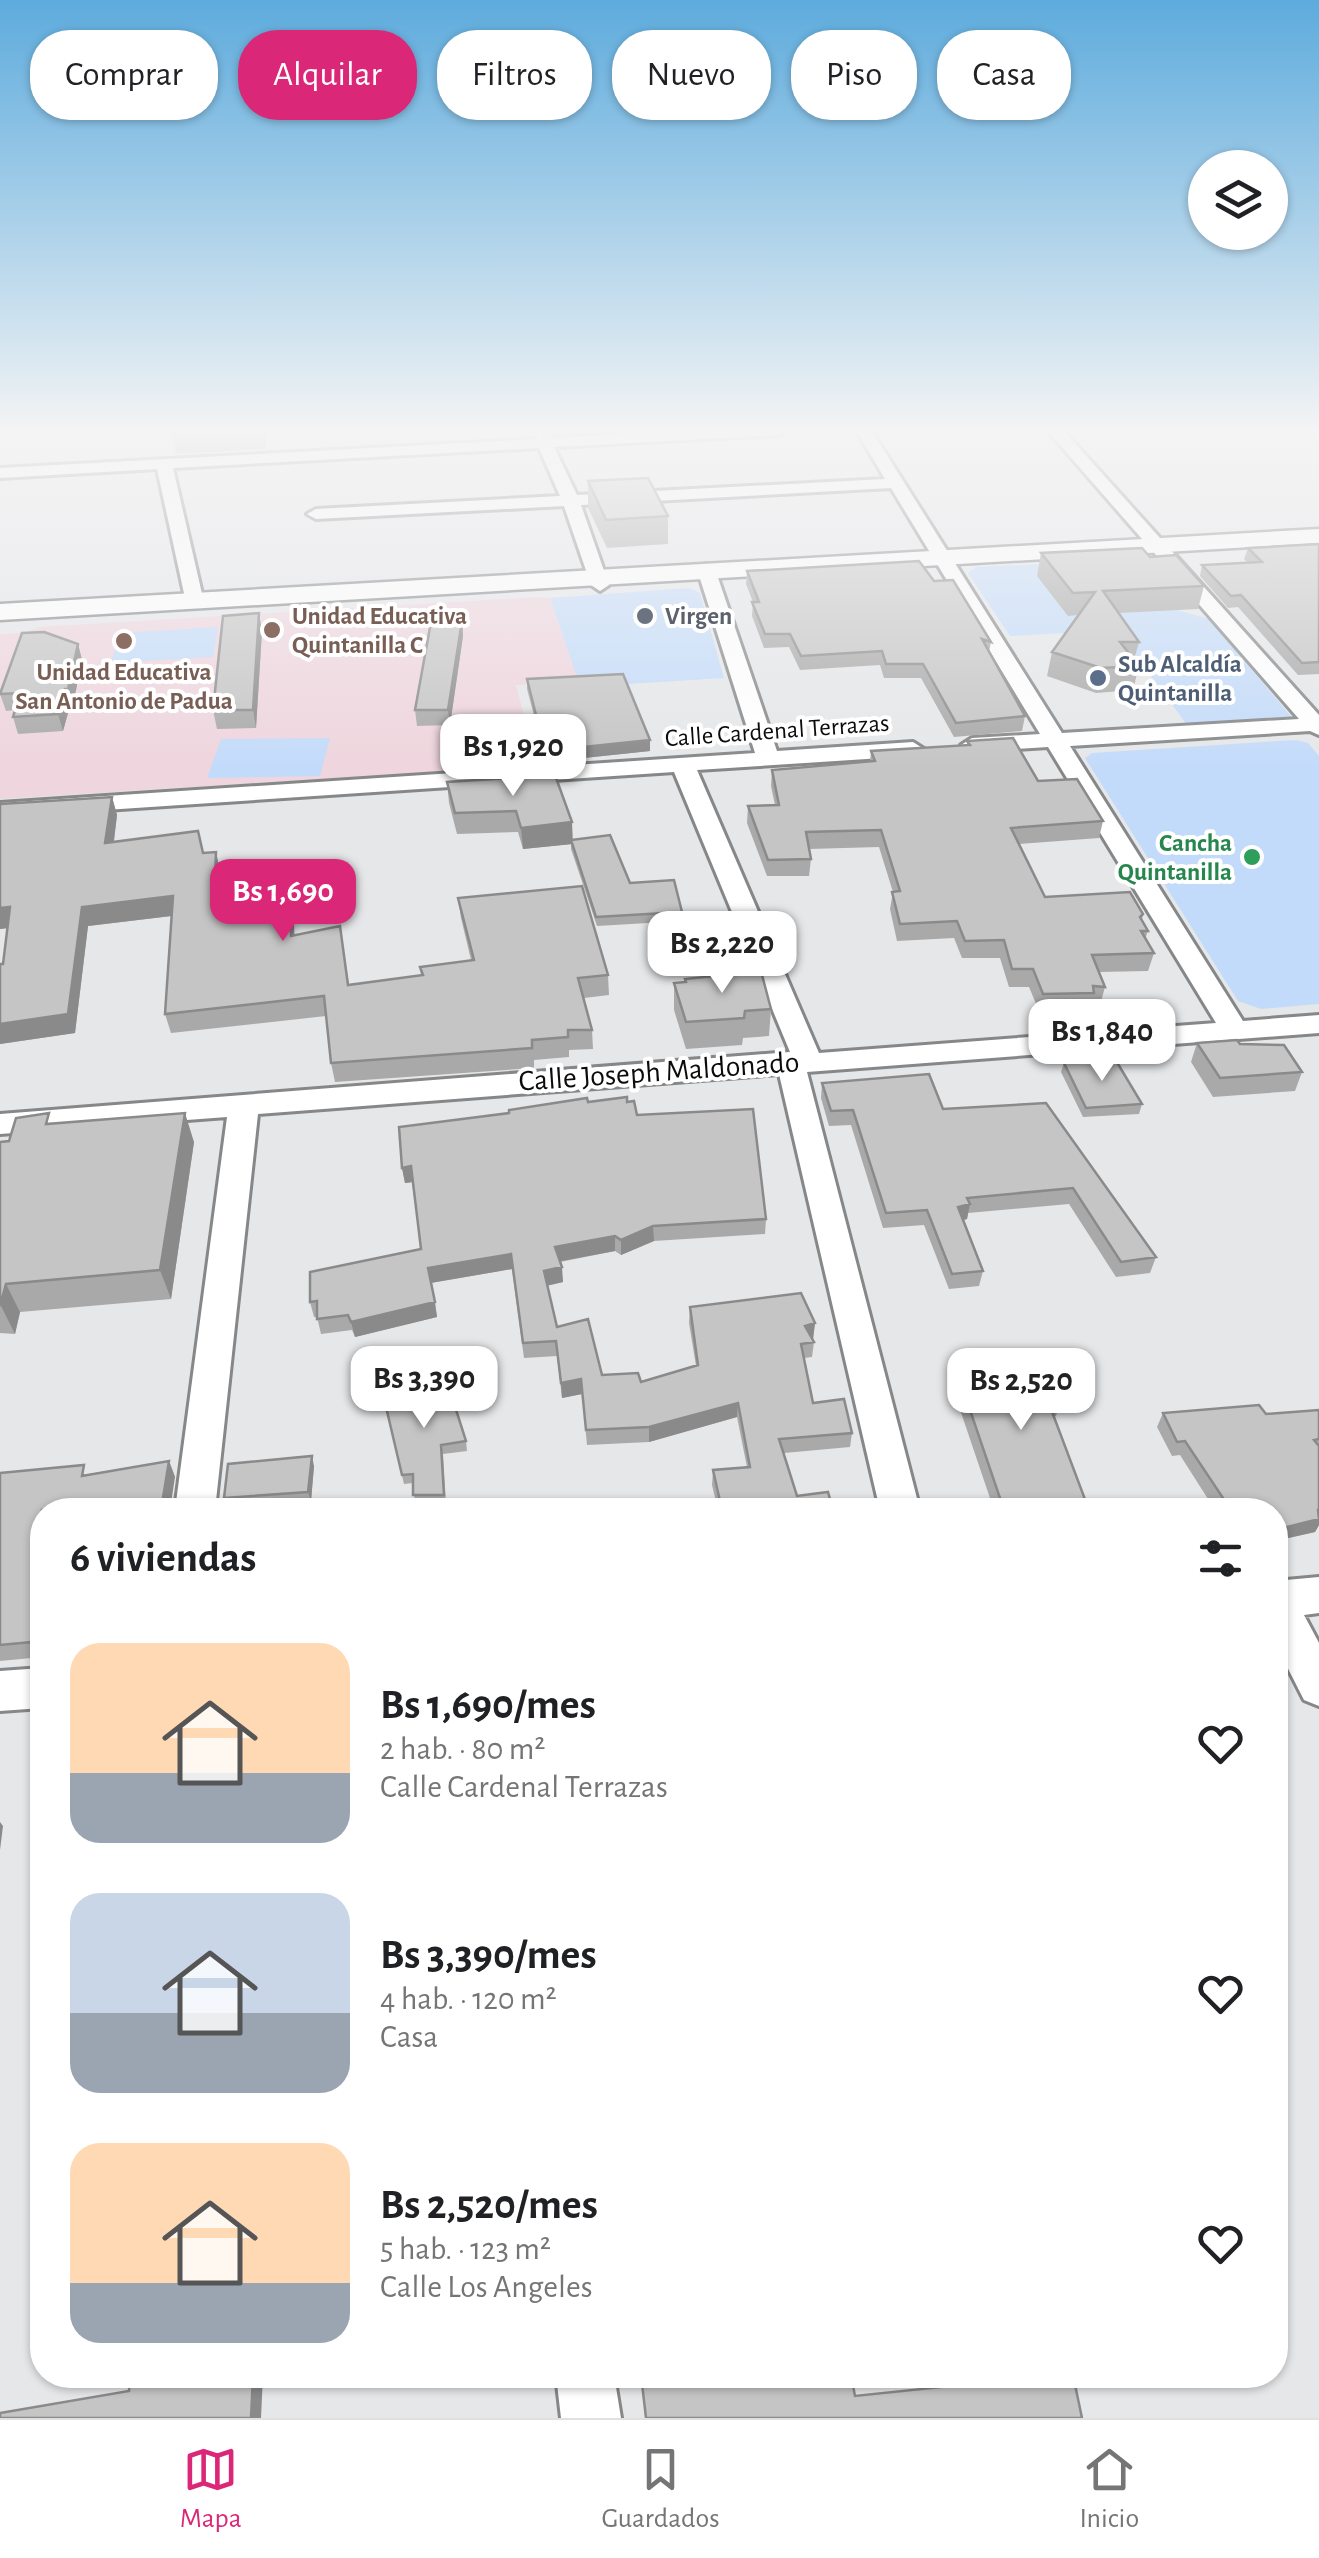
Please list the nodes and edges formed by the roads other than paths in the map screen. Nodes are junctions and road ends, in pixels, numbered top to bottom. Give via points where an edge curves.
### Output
1 (182, 543) edge
2 (586, 543) edge
3 (934, 543) edge
4 (1154, 543) edge
5 (1241, 543) edge
6 (1319, 546) edge
7 (1160, 550) junction
8 (946, 561) junction
9 (708, 574) junction
10 (599, 580) junction
11 (194, 598) junction
12 (0, 612) edge
13 (0, 621) edge
14 (1318, 726) edge
15 (1056, 740) junction
16 (768, 758) junction
17 (683, 765) junction
18 (0, 810) edge
19 (1319, 1024) edge
20 (1234, 1029) junction
21 (799, 1061) junction
22 (244, 1104) junction
23 (0, 1124) edge
24 (196, 1498) edge
25 (897, 1498) edge
26 (1319, 1595) edge
27 (1288, 1599) edge
28 (1288, 1625) edge
29 (1319, 1686) edge
30 (30, 1689) edge
31 (0, 1690) edge
32 (587, 2388) edge
33 (591, 2418) edge

1 - 11 street
2 - 10 street
3 - 8 street
4 - 7 street
5 - 7 main road
6 - 7 main road
7 - 8 main road
7 - 14 street
8 - 9 main road
8 - 15 street
9 - 10 main road
9 - 16 street
10 - 11 main road
10 - 13 main road
11 - 12 main road
14 - 15 street, Calle Cardenal Terrazas
15 - 16 street, Calle Cardenal Terrazas
15 - 20 street
16 - 17 street, Calle Cardenal Terrazas
17 - 18 street, Calle Cardenal Terrazas
17 - 21 street
19 - 20 street, Calle Joseph Maldonado
20 - 21 street, Calle Joseph Maldonado
21 - 22 street, Calle Joseph Maldonado
21 - 25 street
22 - 23 street, Calle Joseph Maldonado
22 - 24 street
26 - 27 street
28 - 29 street
30 - 31 street
32 - 33 street

